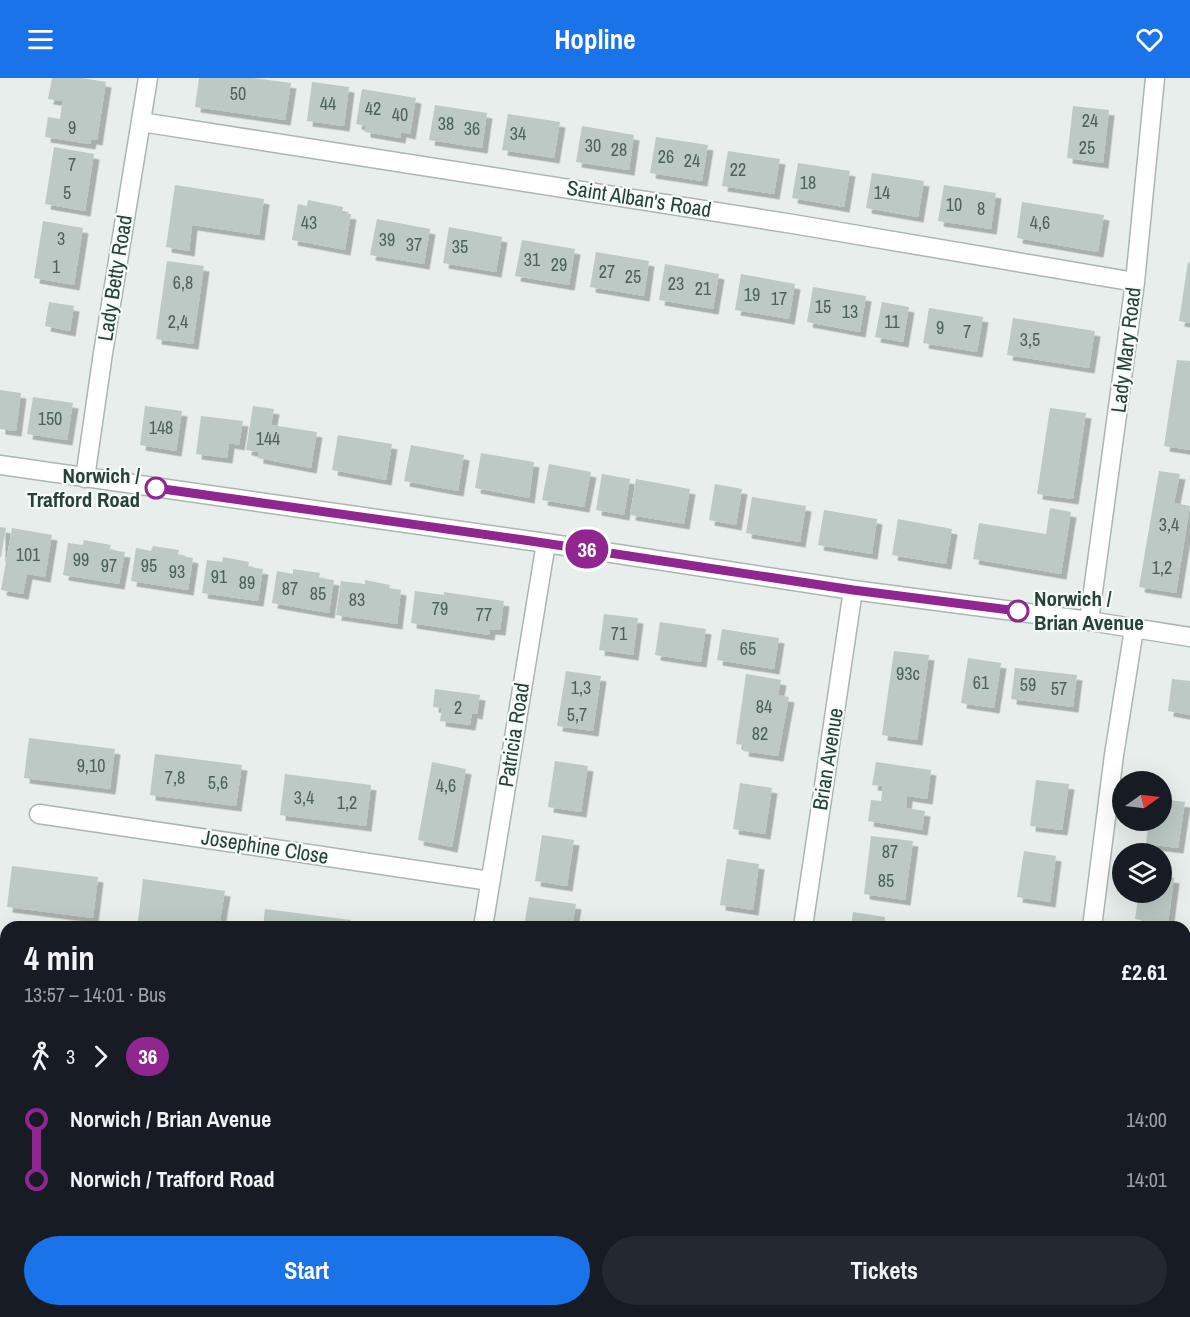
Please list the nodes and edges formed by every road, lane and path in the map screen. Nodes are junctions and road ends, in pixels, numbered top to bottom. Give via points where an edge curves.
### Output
1 (148, 78) edge
2 (1155, 78) edge
3 (141, 122) junction
4 (1135, 282) junction
5 (0, 465) edge
6 (85, 478) junction
7 (546, 543) junction
8 (853, 590) junction
9 (1089, 621) junction
10 (1134, 629) junction
11 (1190, 638) edge
12 (39, 814) dead end
13 (490, 881) junction
14 (484, 921) edge
15 (804, 921) edge
16 (1093, 921) edge

1 - 3 street, Lady Betty Road
2 - 4 street, Lady Mary Road
3 - 4 street, Saint Alban's Road
3 - 6 street, Lady Betty Road
4 - 9 street, Lady Mary Road
5 - 6 street
6 - 7 street
7 - 8 street
7 - 13 street, Patricia Road
8 - 9 street
8 - 15 street, Brian Avenue
9 - 10 street
10 - 11 street
10 - 16 street
12 - 13 street, Josephine Close
13 - 14 street, Patricia Road

